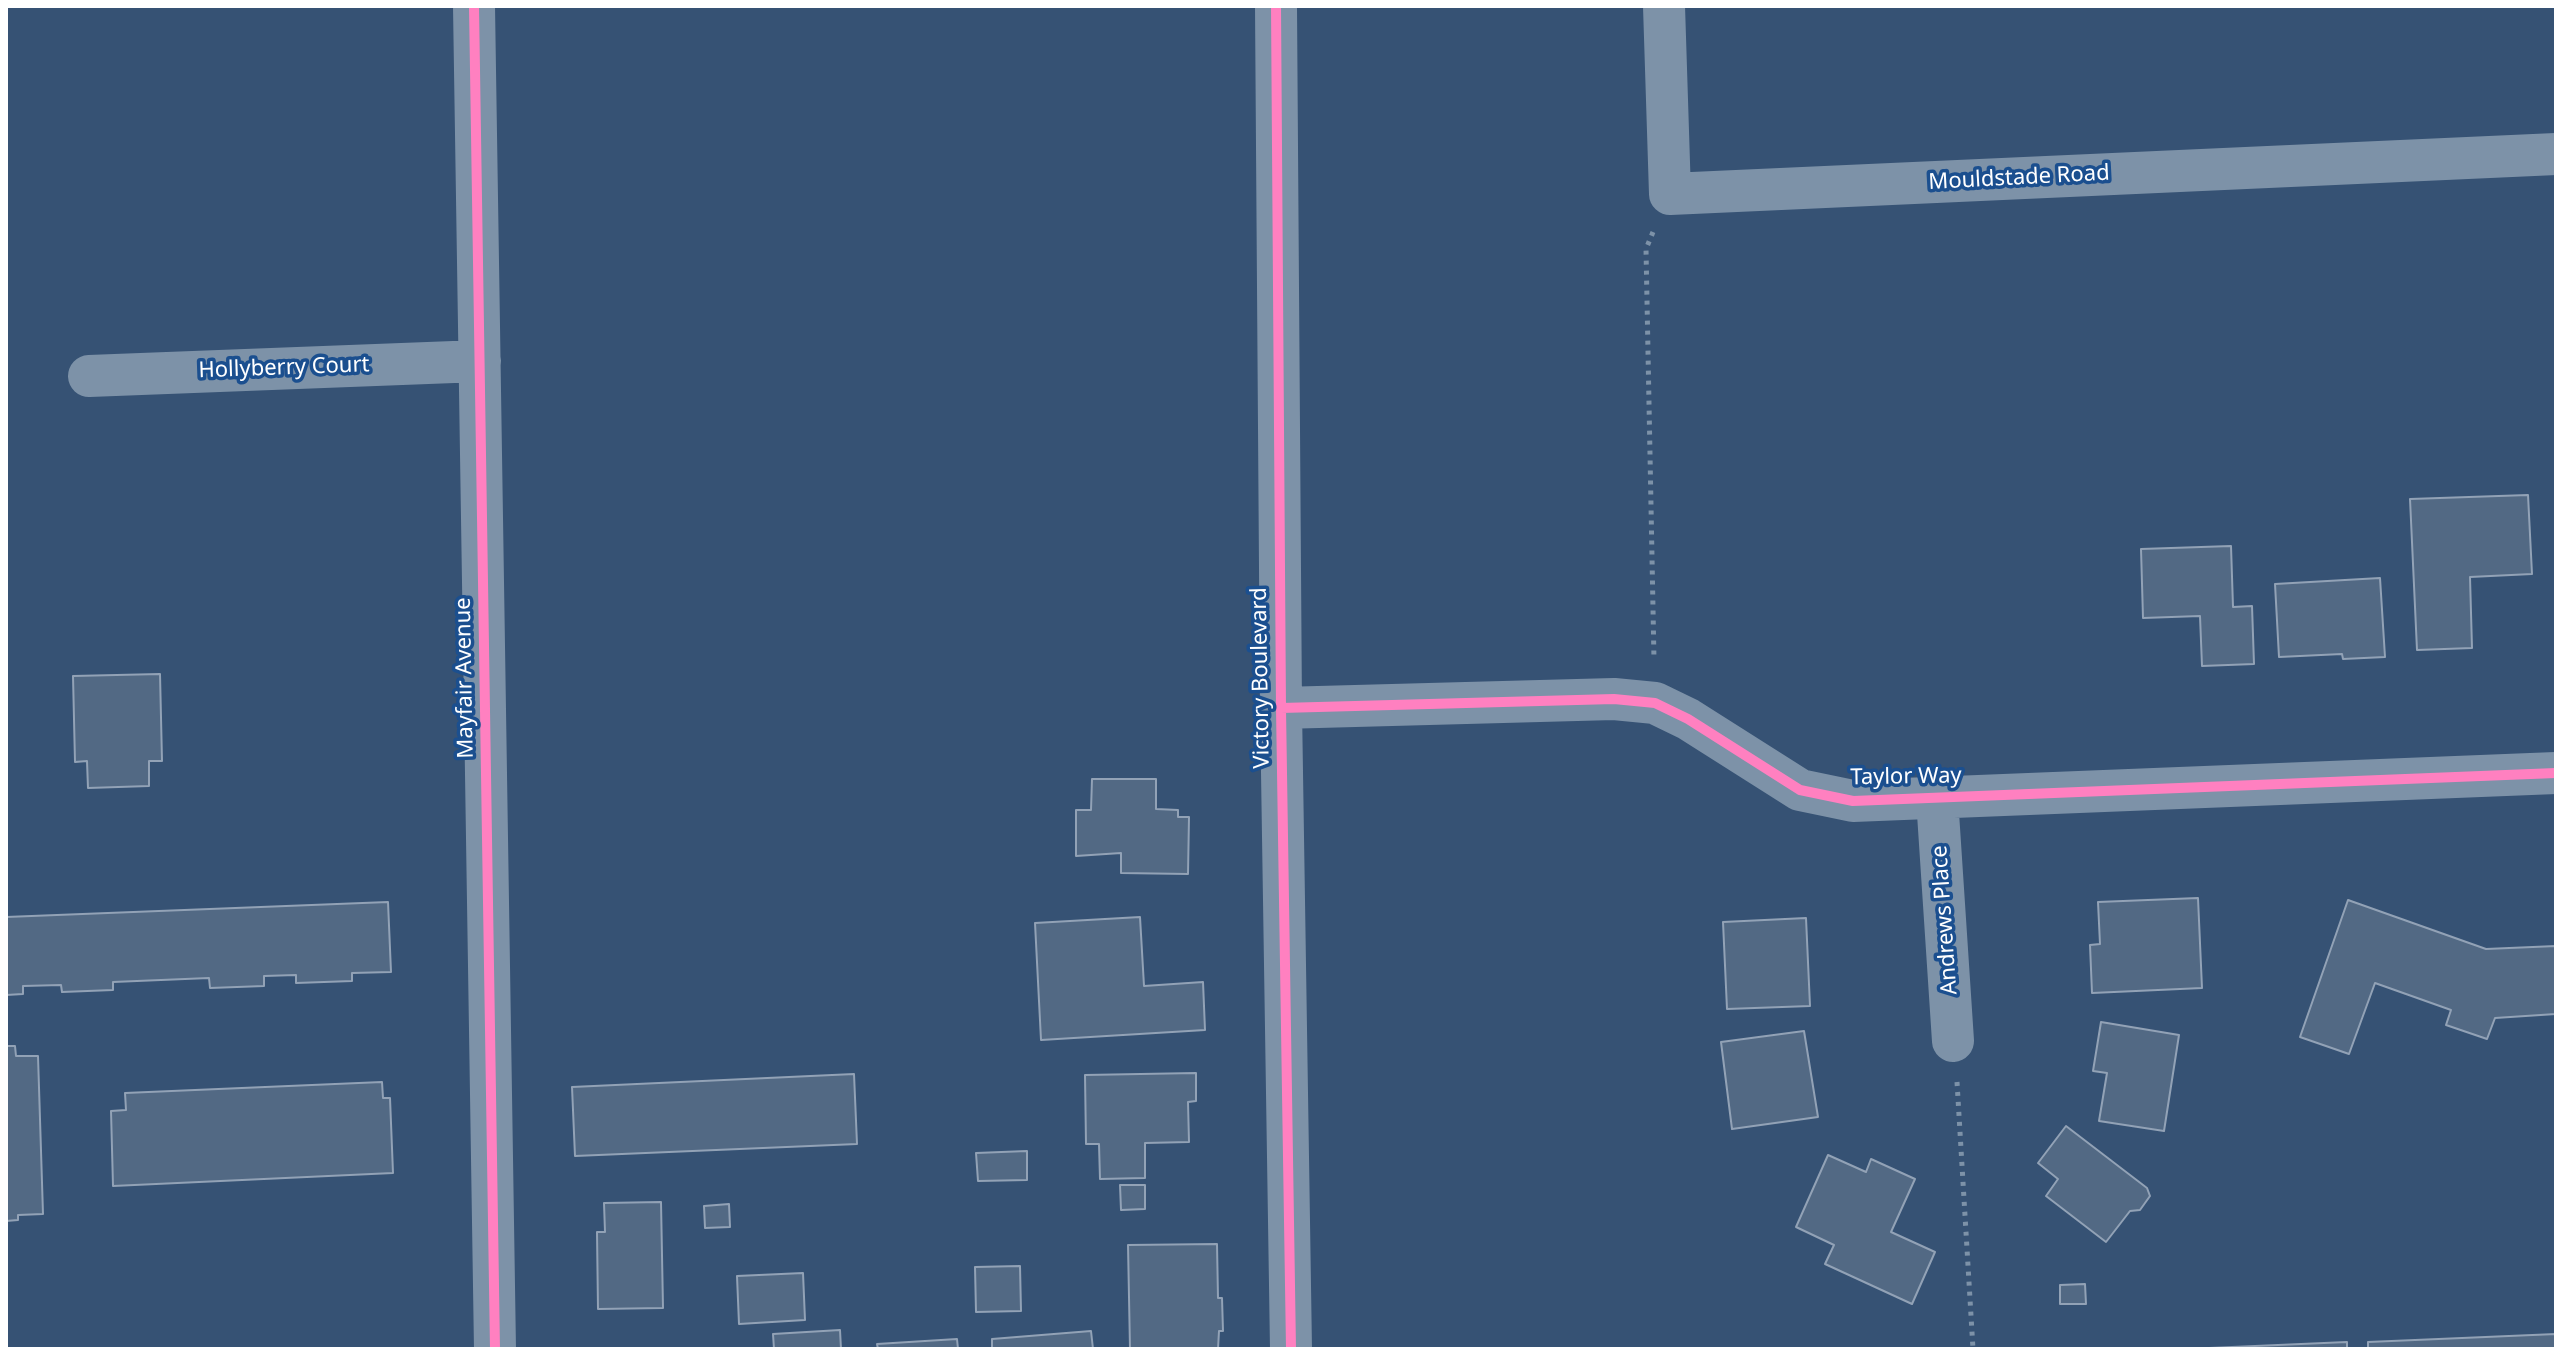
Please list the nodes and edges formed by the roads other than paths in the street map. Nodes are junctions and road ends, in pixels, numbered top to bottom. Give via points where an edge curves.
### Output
1 (474, 6) edge
2 (1276, 6) edge
3 (1664, 6) edge
4 (2556, 154) edge
5 (480, 361) junction
6 (89, 376) dead end
7 (1281, 708) junction
8 (2556, 773) edge
9 (1937, 798) junction
10 (1953, 1041) road end
11 (495, 1349) edge
12 (1291, 1349) edge

1 - 5 street, Mayfair Avenue
2 - 7 street, Victory Boulevard
3 - 4 street, Mouldstade Road via 1670,194
5 - 6 street, Hollyberry Court
5 - 11 street, Mayfair Avenue
7 - 9 street, Taylor Way via 1614,699 1655,703 1800,790 1853,801
7 - 12 street, Victory Boulevard
8 - 9 street, Taylor Way
9 - 10 street, Andrews Place

